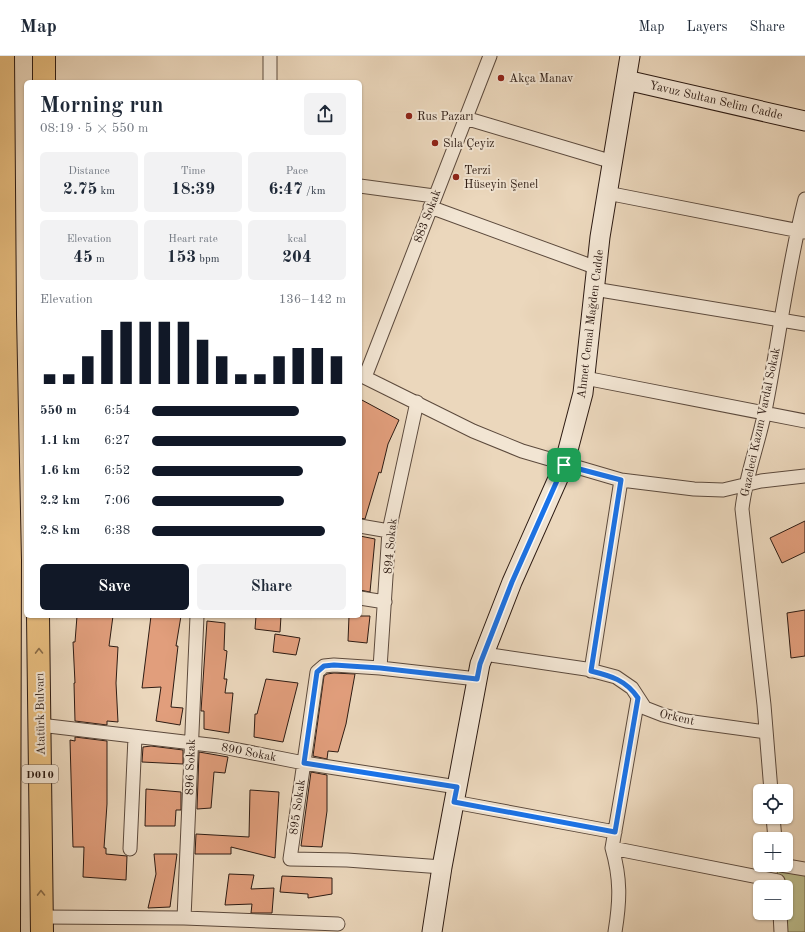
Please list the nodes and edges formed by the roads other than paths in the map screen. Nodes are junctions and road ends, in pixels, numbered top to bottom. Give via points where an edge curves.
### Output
1 (44, 56) edge
2 (270, 56) edge
3 (490, 56) edge
4 (630, 56) edge
5 (2, 69) edge
6 (44, 80) edge
7 (270, 80) edge
8 (626, 80) junction
9 (465, 118) junction
10 (805, 121) edge
11 (612, 162) junction
12 (362, 186) edge
13 (608, 193) junction
14 (805, 199) edge
15 (432, 201) junction
16 (801, 232) edge
17 (596, 268) junction
18 (594, 289) junction
19 (2, 315) edge
20 (782, 320) junction
21 (805, 324) edge
22 (362, 376) edge
23 (585, 378) junction
24 (417, 402) junction
25 (764, 414) junction
26 (805, 421) edge
27 (564, 465) junction
28 (805, 476) edge
29 (621, 480) junction
30 (745, 484) junction
31 (362, 526) edge
32 (389, 531) junction
33 (5, 561) edge
34 (362, 598) edge
35 (386, 602) junction
36 (38, 618) edge
37 (197, 618) edge
38 (484, 654) junction
39 (380, 668) junction
40 (591, 671) junction
41 (477, 679) junction
42 (638, 698) junction
43 (40, 725) junction
44 (766, 732) junction
45 (135, 737) junction
46 (191, 743) junction
47 (304, 763) junction
48 (770, 784) edge
49 (456, 795) junction
50 (615, 832) junction
51 (612, 848) junction
52 (130, 849) dead end
53 (442, 867) junction
54 (793, 867) edge
55 (805, 869) edge
56 (760, 880) edge
57 (184, 918) junction
58 (780, 920) edge
59 (338, 924) dead end
60 (42, 925) edge
61 (9, 932) edge
62 (432, 932) edge
63 (615, 932) edge
64 (781, 932) edge

1 - 6 highway
2 - 7 street
3 - 9 street, 883 Sokak
4 - 8 main road, Ahmet Cemal Mağden Cadde
5 - 19 highway, D010
8 - 10 main road, Yavuz Sultan Selim Cadde
8 - 11 main road, Ahmet Cemal Mağden Cadde
9 - 11 street
9 - 15 street, 883 Sokak
11 - 13 main road, Ahmet Cemal Mağden Cadde
12 - 15 street
13 - 16 street
13 - 17 main road, Ahmet Cemal Mağden Cadde
14 - 16 street, Gazeleci Kazım Vardal Sokak
15 - 17 street
15 - 22 street, 883 Sokak
16 - 20 street, Gazeleci Kazım Vardal Sokak
17 - 18 main road, Ahmet Cemal Mağden Cadde
18 - 20 street
18 - 23 main road, Ahmet Cemal Mağden Cadde
19 - 33 highway, D010
20 - 21 street
20 - 25 street, Gazeleci Kazım Vardal Sokak
22 - 24 street
23 - 25 street
23 - 27 main road, Ahmet Cemal Mağden Cadde
24 - 27 street via 473,431
24 - 32 street, 894 Sokak
25 - 26 street
25 - 30 street, Gazeleci Kazım Vardal Sokak
27 - 29 street
27 - 38 main road, Ahmet Cemal Mağden Cadde via 512,582
28 - 30 street
29 - 30 street via 709,490 723,490
29 - 40 street
30 - 44 street, Gazeleci Kazım Vardal Sokak via 742,509
31 - 32 street
32 - 35 street, 894 Sokak
33 - 61 highway, D010
34 - 35 street
35 - 39 street, 894 Sokak
43 -> 36 highway, Atatürk Bulvarı / D010
37 - 46 street, 896 Sokak
38 - 40 street, Orkent
38 - 41 main road, Ahmet Cemal Mağden Cadde
39 - 41 street, 895 Sokak
39 - 47 street, 895 Sokak via 334,665 324,666 317,672
40 - 42 street, Orkent via 616,677 632,688
41 - 49 main road, Ahmet Cemal Mağden Cadde
42 - 44 street, Orkent via 645,708 663,715 686,721
42 - 50 street
43 - 45 street, 890 Sokak
60 -> 43 highway, Atatürk Bulvarı / D010
44 - 48 street, Gazeleci Kazım Vardal Sokak
45 - 46 street, 890 Sokak
45 - 52 street
46 - 47 street, 890 Sokak
46 - 57 street, 896 Sokak
47 - 49 street, 890 Sokak
47 - 53 street, 895 Sokak via 290,858
49 - 50 street
49 - 53 main road, Ahmet Cemal Mağden Cadde
50 - 51 street
51 - 56 street
51 - 63 street via 619,871
53 - 62 main road, Ahmet Cemal Mağden Cadde
54 - 55 street
57 - 59 street
57 - 60 street
58 - 64 street

